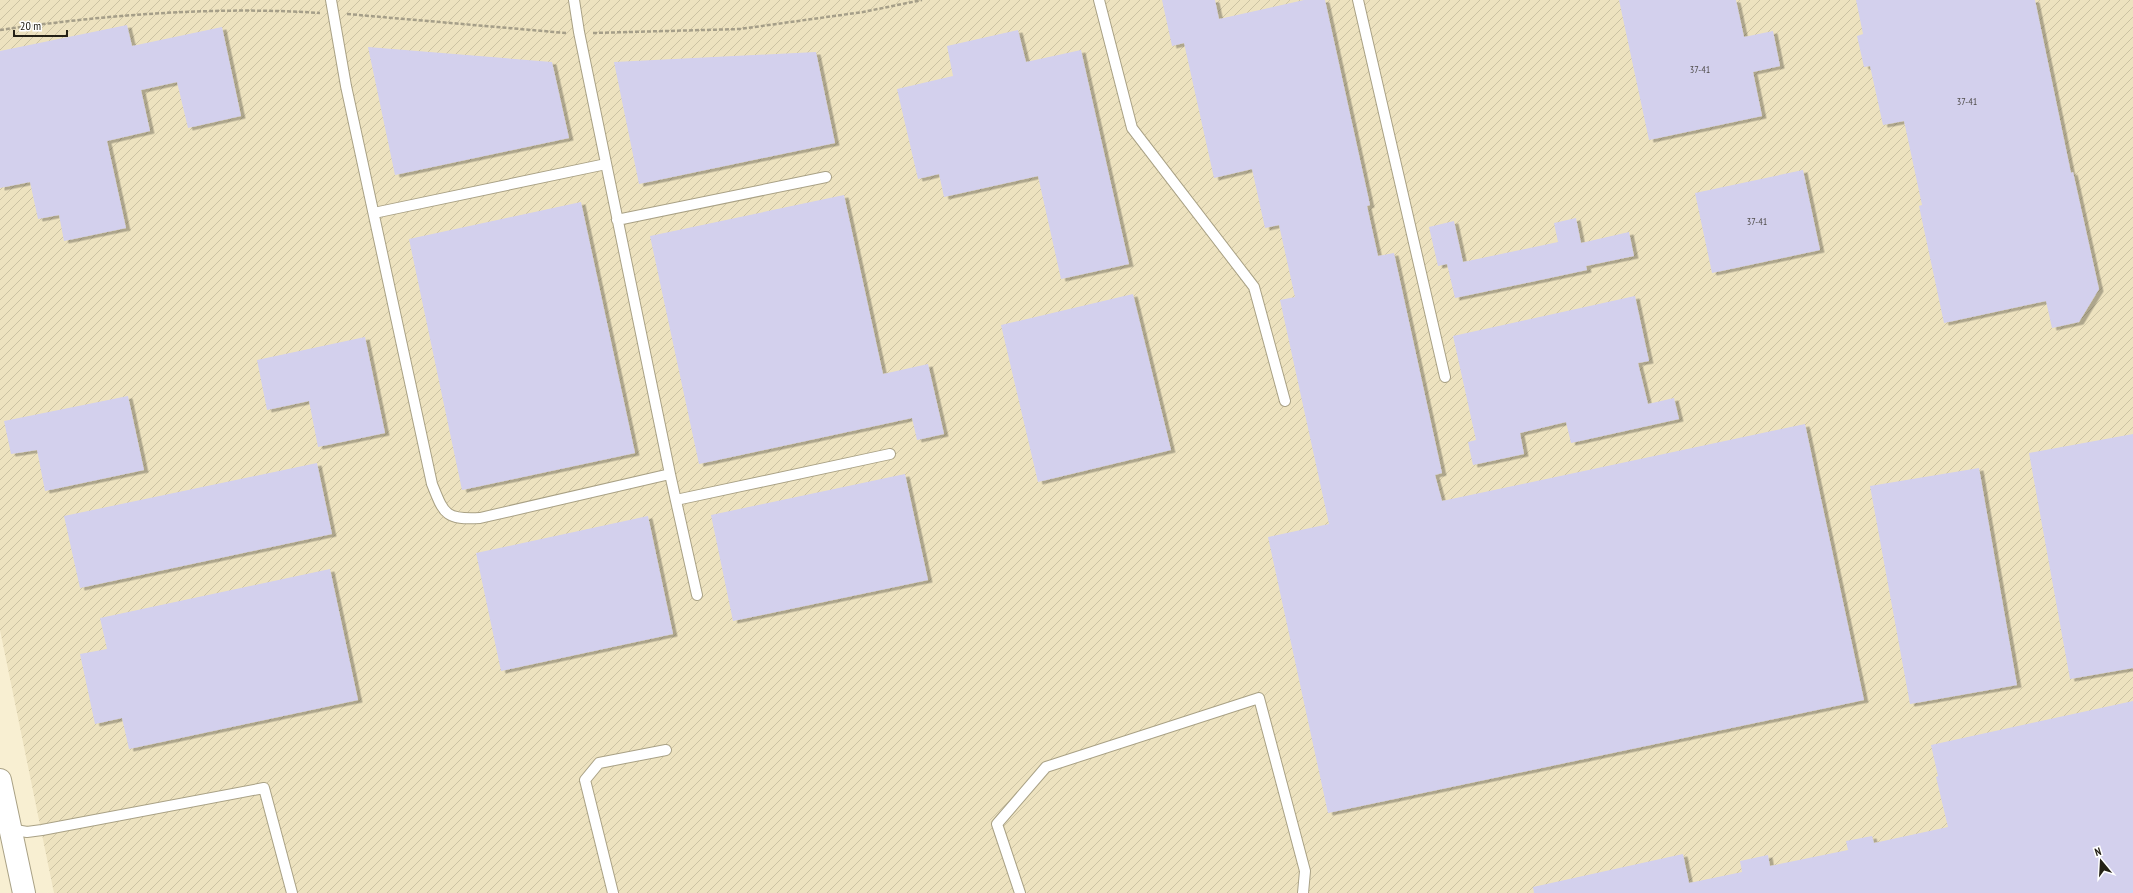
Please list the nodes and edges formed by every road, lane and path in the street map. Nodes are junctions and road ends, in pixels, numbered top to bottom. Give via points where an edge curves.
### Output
1 (331, 0) edge
2 (574, 0) edge
3 (922, 0) edge
4 (1099, 0) edge
5 (1358, 0) edge
6 (333, 14) junction
7 (0, 30) edge
8 (579, 32) junction
9 (606, 164) junction
10 (826, 177) dead end
11 (374, 213) junction
12 (617, 220) junction
13 (1445, 377) dead end
14 (1285, 401) dead end
15 (890, 454) dead end
16 (670, 474) junction
17 (676, 500) junction
18 (697, 595) dead end
19 (666, 750) dead end
20 (0, 780) edge
21 (10, 829) junction
22 (24, 893) edge
23 (292, 893) edge
24 (613, 893) edge
25 (1020, 893) edge
26 (1303, 893) edge

1 - 6 lane
2 - 8 lane
3 - 8 path via 863,12 740,29 650,33
4 - 14 lane via 1132,128 1254,287
5 - 13 lane
6 - 7 path via 288,11 167,12
6 - 8 path
6 - 11 lane
8 - 9 lane
9 - 11 lane
9 - 12 lane
10 - 12 lane
11 - 16 lane via 432,484 442,509 458,519 480,518
12 - 16 lane
15 - 17 lane
16 - 17 lane
17 - 18 lane
19 - 24 lane via 599,764 585,780
20 - 21 main road
21 - 22 main road
21 - 23 lane via 27,832 42,830 264,788
25 - 26 lane via 997,824 1046,767 1259,698 1305,871

